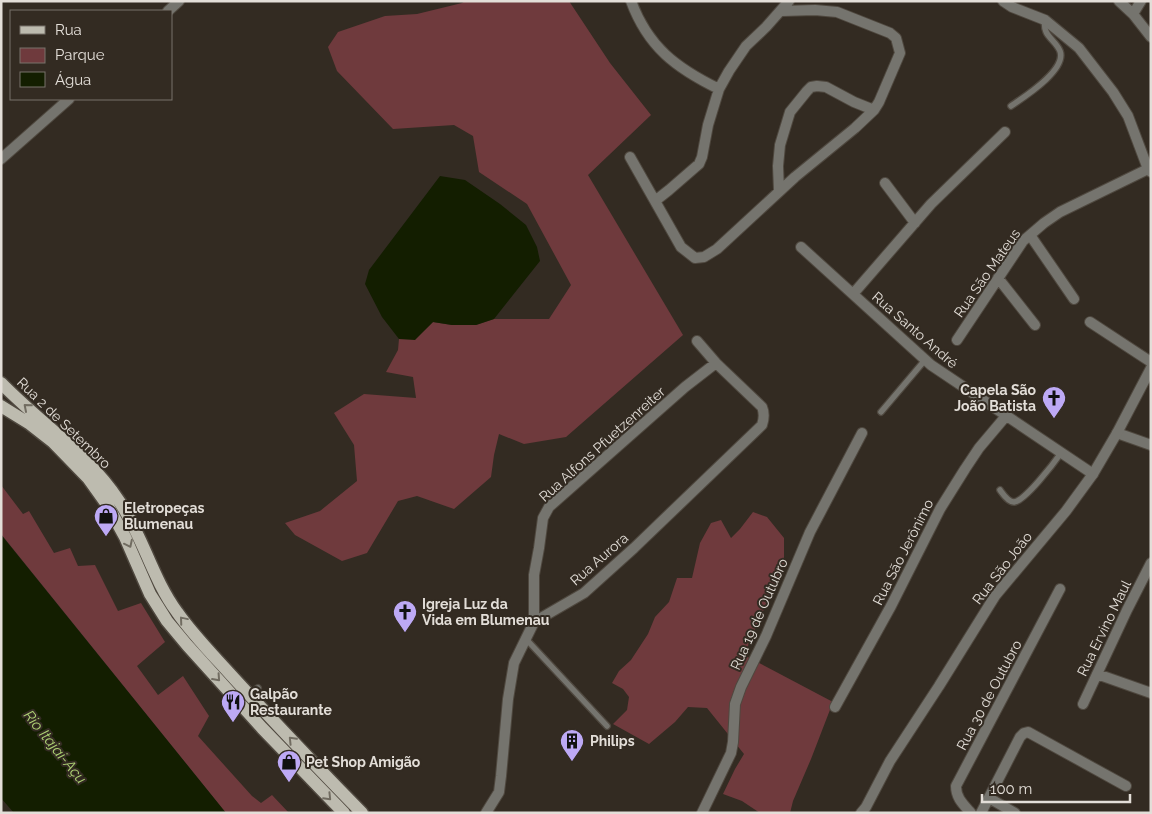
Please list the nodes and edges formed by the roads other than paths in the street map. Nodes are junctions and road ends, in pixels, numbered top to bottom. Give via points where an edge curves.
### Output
1 (179, 1) edge
2 (631, 1) edge
3 (789, 1) edge
4 (1003, 1) edge
5 (1119, 1) edge
6 (1141, 1) edge
7 (169, 10) edge
8 (782, 11) junction
9 (1134, 14) junction
10 (1045, 20) junction
11 (1151, 37) edge
12 (719, 89) junction
13 (69, 100) edge
14 (1011, 106) dead end
15 (874, 110) junction
16 (1005, 132) dead end
17 (630, 158) dead end
18 (1, 160) edge
19 (1150, 170) edge
20 (885, 183) dead end
21 (779, 191) junction
22 (655, 201) junction
23 (915, 223) junction
24 (1030, 235) junction
25 (801, 247) dead end
26 (998, 278) junction
27 (853, 294) junction
28 (1074, 299) dead end
29 (1090, 322) dead end
30 (1035, 325) dead end
31 (957, 340) dead end
32 (696, 342) dead end
33 (925, 360) junction
34 (1151, 362) edge
35 (716, 363) junction
36 (1151, 368) edge
37 (5, 387) edge
38 (2, 407) edge
39 (881, 412) dead end
40 (1006, 416) junction
41 (862, 433) dead end
42 (1118, 433) junction
43 (1151, 444) edge
44 (1061, 453) junction
45 (1093, 474) junction
46 (1000, 490) dead end
47 (1151, 563) edge
48 (1060, 589) dead end
49 (534, 622) junction
50 (526, 639) junction
51 (1097, 674) junction
52 (1151, 693) edge
53 (1083, 704) dead end
54 (835, 707) dead end
55 (607, 726) dead end
56 (1126, 786) dead end
57 (989, 798) junction
58 (344, 813) edge
59 (362, 813) edge
60 (486, 813) edge
61 (702, 813) edge
62 (860, 813) edge
63 (971, 813) edge
64 (981, 813) edge
65 (1015, 813) edge

1 - 7 street
2 - 12 street via 648,36 662,53 681,68
3 - 8 street
4 - 10 street
5 - 9 street
6 - 9 street
8 - 12 street via 746,46
8 - 15 street via 836,12 896,38 900,53
9 - 11 street
10 - 14 lane via 1045,31 1060,51 1061,60 1044,81
10 - 19 street via 1079,48 1113,92 1128,116
12 - 22 street via 699,164
13 - 18 street
15 - 21 street
15 - 21 street via 826,87 812,86 806,91 790,112 780,145
16 - 23 street
17 - 22 street
19 - 24 street, Rua São Mateus via 1060,212
20 - 23 street
21 - 22 street via 717,249 695,258 682,247
23 - 27 street
24 - 26 street, Rua São Mateus
24 - 28 street
25 - 27 street, Rua Santo André
26 - 30 street
26 - 31 street, Rua São Mateus
27 - 33 street, Rua Santo André
29 - 34 street
32 - 35 street
33 - 39 lane
33 - 40 street, Rua Santo André
35 - 49 street, Rua Alfons Pfuetzenreiter via 549,507 543,518 534,575
35 - 49 street, Rua Aurora via 762,407 762,425 584,593
36 - 42 street, Rua São João
37 - 38 main road
59 -> 37 main road, Rua 2 de Setembro via 269,717 254,692 177,613 162,589 129,516 107,484
38 -> 58 main road, Rua 2 de Setembro via 53,442 88,478 121,529 150,594 167,621 262,728
40 - 44 street, Rua Santo André
40 - 54 street, Rua São Jerônimo via 979,448 940,509
41 - 61 street, Rua 19 de Outubro via 810,532 741,687 735,704 731,753
42 - 43 street
42 - 45 street, Rua São João
44 - 45 street, Rua Santo André
44 - 46 lane via 1017,502 1012,502
45 - 62 street, Rua São João via 995,596
47 - 51 street, Rua Ervino Maul
48 - 63 street, Rua 30 de Outubro via 956,786 961,803
49 - 50 street
50 - 55 lane
50 - 60 street via 514,663 499,792
51 - 52 street
51 - 53 street, Rua Ervino Maul
56 - 57 street via 1024,732
57 - 64 street
57 - 65 street

